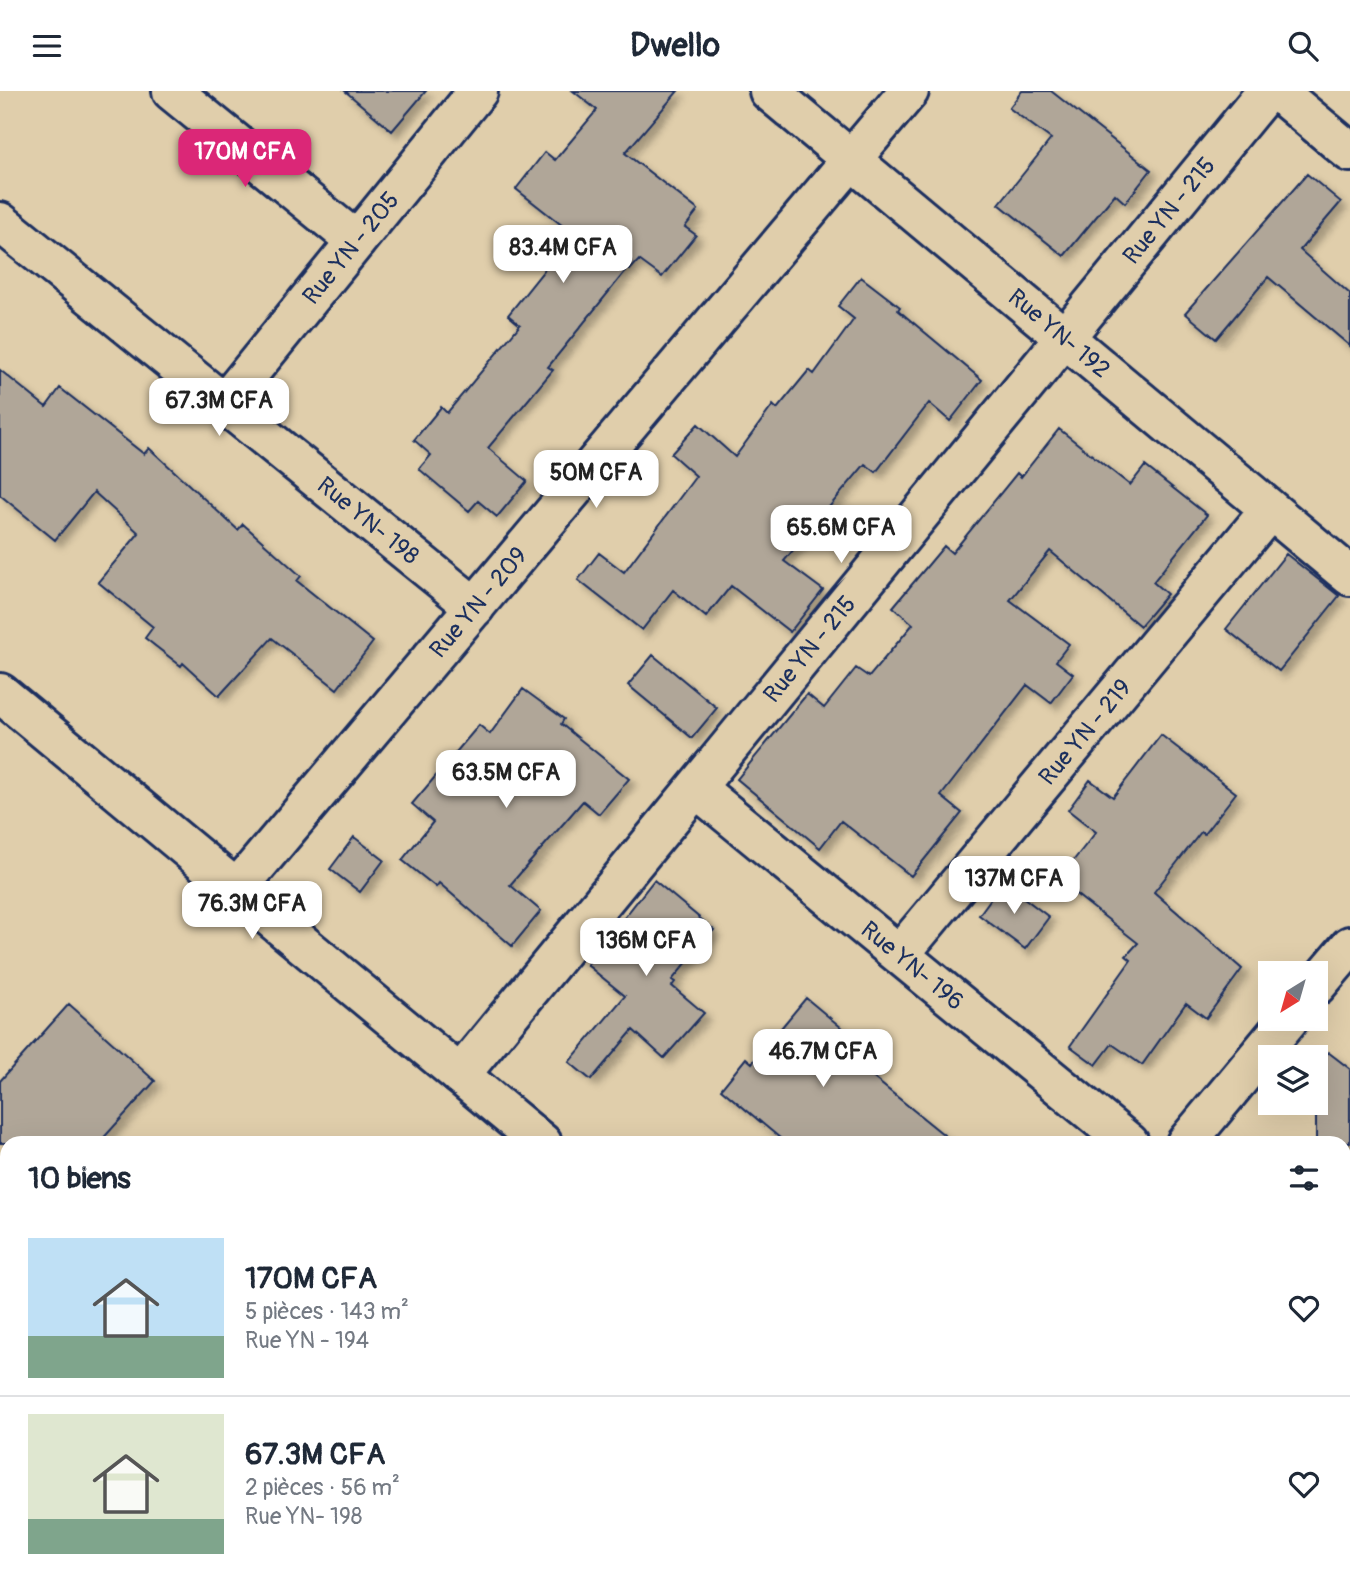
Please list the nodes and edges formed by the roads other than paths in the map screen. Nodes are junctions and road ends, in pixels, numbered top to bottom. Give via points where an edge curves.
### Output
1 (172, 91) edge
2 (478, 91) edge
3 (769, 91) edge
4 (909, 91) edge
5 (1267, 91) edge
6 (1277, 91) edge
7 (1350, 152) edge
8 (851, 160) junction
9 (0, 222) edge
10 (356, 241) junction
11 (1065, 338) junction
12 (224, 404) junction
13 (1270, 510) junction
14 (1350, 576) edge
15 (475, 607) junction
16 (0, 693) edge
17 (696, 788) junction
18 (236, 890) junction
19 (1350, 946) edge
20 (900, 954) junction
21 (1328, 972) edge
22 (1279, 1031) edge
23 (460, 1075) junction
24 (534, 1136) edge
25 (1121, 1136) edge
26 (1192, 1136) edge

1 - 10 street
2 - 10 street, Rue YN - 205
3 - 8 street, Rue YN- 192
4 - 8 street, Rue YN - 209
5 - 11 street, Rue YN - 215
6 - 7 street
8 - 11 street, Rue YN- 192
8 - 15 street, Rue YN - 209
9 - 12 street, Rue YN- 198
10 - 12 street, Rue YN - 205
11 - 13 street, Rue YN- 192
11 - 17 street, Rue YN - 215
12 - 15 street, Rue YN- 198
13 - 14 street, Rue YN- 192
13 - 20 street, Rue YN - 219
15 - 18 street, Rue YN - 209
16 - 18 street
17 - 20 street, Rue YN- 196
17 - 23 street, Rue YN - 215
18 - 23 street
19 - 21 street
20 - 25 street, Rue YN- 196
22 - 26 street
23 - 24 street

